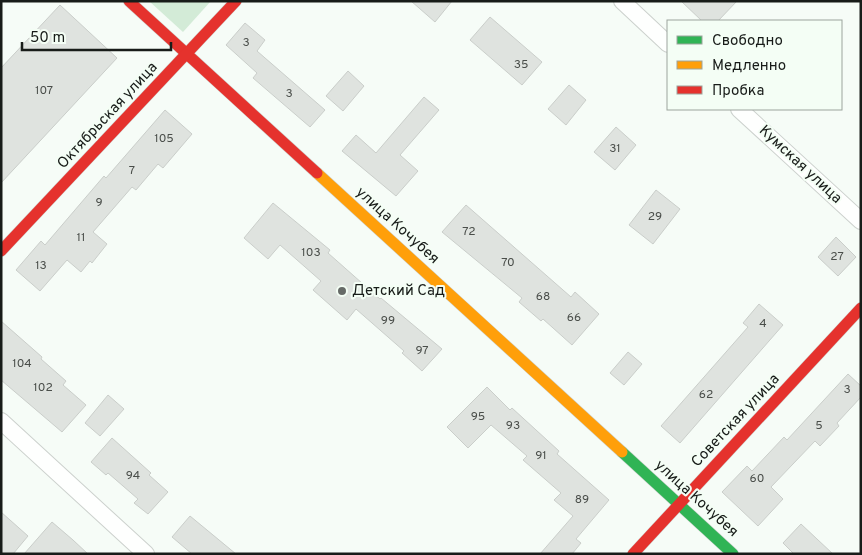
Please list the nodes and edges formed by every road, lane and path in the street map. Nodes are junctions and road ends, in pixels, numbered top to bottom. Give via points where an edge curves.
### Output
1 (129, 1) edge
2 (236, 1) edge
3 (622, 1) edge
4 (667, 43) edge
5 (187, 55) junction
6 (740, 110) edge
7 (861, 221) edge
8 (1, 251) edge
9 (861, 308) edge
10 (1, 421) edge
11 (679, 504) junction
12 (146, 554) edge
13 (633, 554) edge
14 (733, 554) edge

1 - 5 main road, улица Кочубея
2 - 5 main road, Октябрьская улица
3 - 4 street
5 - 8 main road, Октябрьская улица
5 - 11 main road, улица Кочубея
6 - 7 street, Кумская улица
9 - 11 main road, Советская улица
10 - 12 street
11 - 13 main road, Советская улица
11 - 14 main road, улица Кочубея

